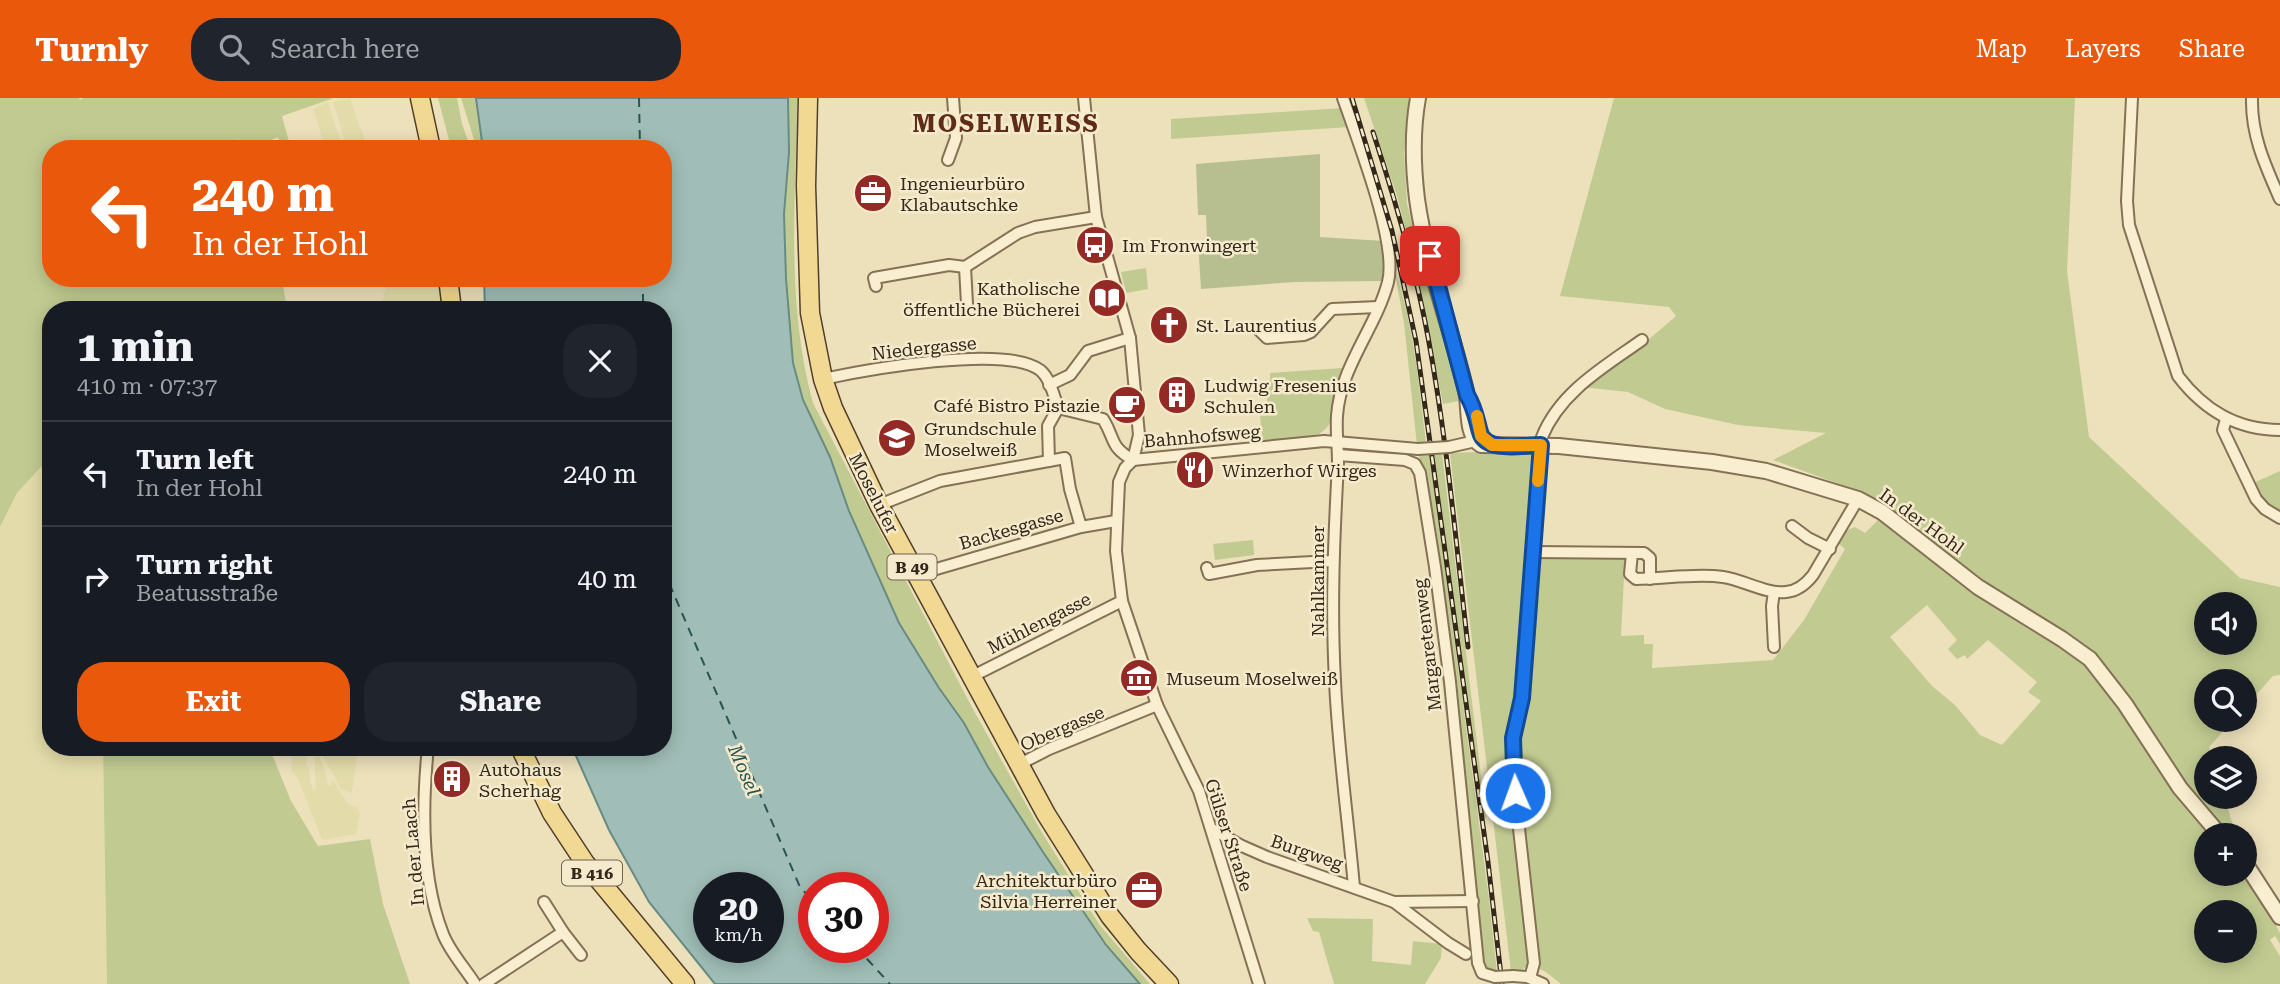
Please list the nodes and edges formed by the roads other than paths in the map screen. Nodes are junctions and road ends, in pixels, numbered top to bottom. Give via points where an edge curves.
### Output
1 (420, 98) edge
2 (808, 98) edge
3 (953, 98) edge
4 (1084, 98) edge
5 (1343, 98) edge
6 (1418, 98) edge
7 (2132, 98) edge
8 (2252, 98) edge
9 (429, 140) edge
10 (948, 160) dead end
11 (2280, 199) edge
12 (1096, 217) junction
13 (965, 267) junction
14 (876, 286) dead end
15 (967, 304) dead end
16 (1378, 307) junction
17 (1257, 328) dead end
18 (1130, 338) junction
19 (1642, 341) dead end
20 (823, 379) junction
21 (1049, 384) junction
22 (1058, 408) junction
23 (2226, 419) junction
24 (2280, 430) edge
25 (1483, 440) junction
26 (1337, 442) junction
27 (1541, 445) junction
28 (1338, 455) junction
29 (1133, 460) junction
30 (1049, 461) junction
31 (1858, 499) junction
32 (879, 505) junction
33 (2280, 518) edge
34 (1116, 521) junction
35 (1792, 526) dead end
36 (1081, 527) junction
37 (1830, 549) junction
38 (1532, 552) junction
39 (1632, 553) junction
40 (1332, 561) junction
41 (1207, 568) dead end
42 (917, 577) junction
43 (1650, 579) junction
44 (1774, 592) junction
45 (1122, 601) junction
46 (1774, 647) dead end
47 (971, 677) junction
48 (1157, 705) junction
49 (427, 756) edge
50 (524, 756) edge
51 (1018, 765) junction
52 (2210, 823) edge
53 (1212, 829) junction
54 (2257, 882) edge
55 (1354, 887) junction
56 (1473, 901) junction
57 (544, 902) dead end
58 (1394, 902) junction
59 (2280, 917) edge
60 (563, 932) junction
61 (1466, 954) dead end
62 (581, 955) dead end
63 (1530, 978) junction
64 (475, 984) edge
65 (484, 984) edge
66 (685, 984) edge
67 (1169, 984) edge
68 (1259, 984) edge
69 (1543, 984) edge

1 - 9 main road
2 - 20 main road, Moselufer / B 49 via 810,313
3 - 10 street via 956,138
4 - 12 street, Gülser Straße
5 - 16 street, Nahlkammer via 1374,189 1390,261 1388,283
6 - 25 street via 1413,146 1418,203 1467,395 1471,433
7 - 23 street via 2129,225 2178,376 2207,407
8 - 11 street via 2259,151
12 - 13 street via 1018,233
12 - 18 street, Gülser Straße
13 - 14 street via 949,265 874,278
13 - 15 street
16 - 17 street via 1332,309 1304,335 1267,338
16 - 26 street, Nahlkammer via 1338,403
18 - 21 street via 1088,351 1070,375
18 - 29 street, Gülser Straße via 1139,435
19 - 27 street via 1567,397
20 - 21 street, Niedergasse via 979,358 1030,365 1043,373
20 - 32 main road, Moselufer / B 49
21 - 22 street
22 - 29 street via 1103,419 1118,452
22 - 30 street via 1048,426
23 - 24 street
23 - 33 street via 2223,430 2256,499
25 - 26 street, Bahnhofsweg, bridge via 1418,449
25 - 27 street, In der Hohl
26 - 28 street, Nahlkammer
26 - 29 street, Bahnhofsweg
27 - 31 street, In der Hohl via 1766,471
27 - 38 street
28 - 40 street, Nahlkammer
28 - 56 street, Margaretenweg via 1405,460 1415,464 1420,473 1444,636
29 - 34 street, Gülser Straße via 1119,480
30 - 32 street via 940,481
30 - 36 street via 1065,458
31 - 37 street
31 - 52 street, In der Hohl via 1882,512 1978,587 2090,659
32 - 42 main road, Moselufer / B 49
34 - 36 street, Backesgasse
34 - 45 street, Gülser Straße
35 - 37 street
36 - 42 street, Backesgasse
37 - 44 street via 1803,586
38 - 39 street
38 - 63 street via 1522,698 1513,738 1534,963
39 - 43 street via 1650,558
39 - 43 street via 1632,576
40 - 41 street via 1257,565 1209,574
40 - 55 street, Nahlkammer via 1335,681
42 - 47 main road, Moselufer / B 49
43 - 44 street via 1721,577
44 - 46 street
45 - 47 street, Mühlengasse
45 - 48 street, Gülser Straße
47 - 51 main road, Moselufer / B 49
48 - 51 street, Obergasse
48 - 53 street, Gülser Straße via 1199,791
49 - 64 street, In der Laach via 423,799 433,905 444,937
50 - 66 main road, B 416 via 577,853
51 - 67 main road, Moselufer / B 49 via 1105,909
53 - 55 street, Burgweg via 1267,857
53 - 68 street, Gülser Straße
54 - 59 street
55 - 58 street, Burgweg
56 - 58 street, Burgweg
56 - 63 street, bridge via 1479,967 1495,977
57 - 60 street
58 - 61 street, Burgweg
60 - 62 street
60 - 65 street
63 - 69 street

